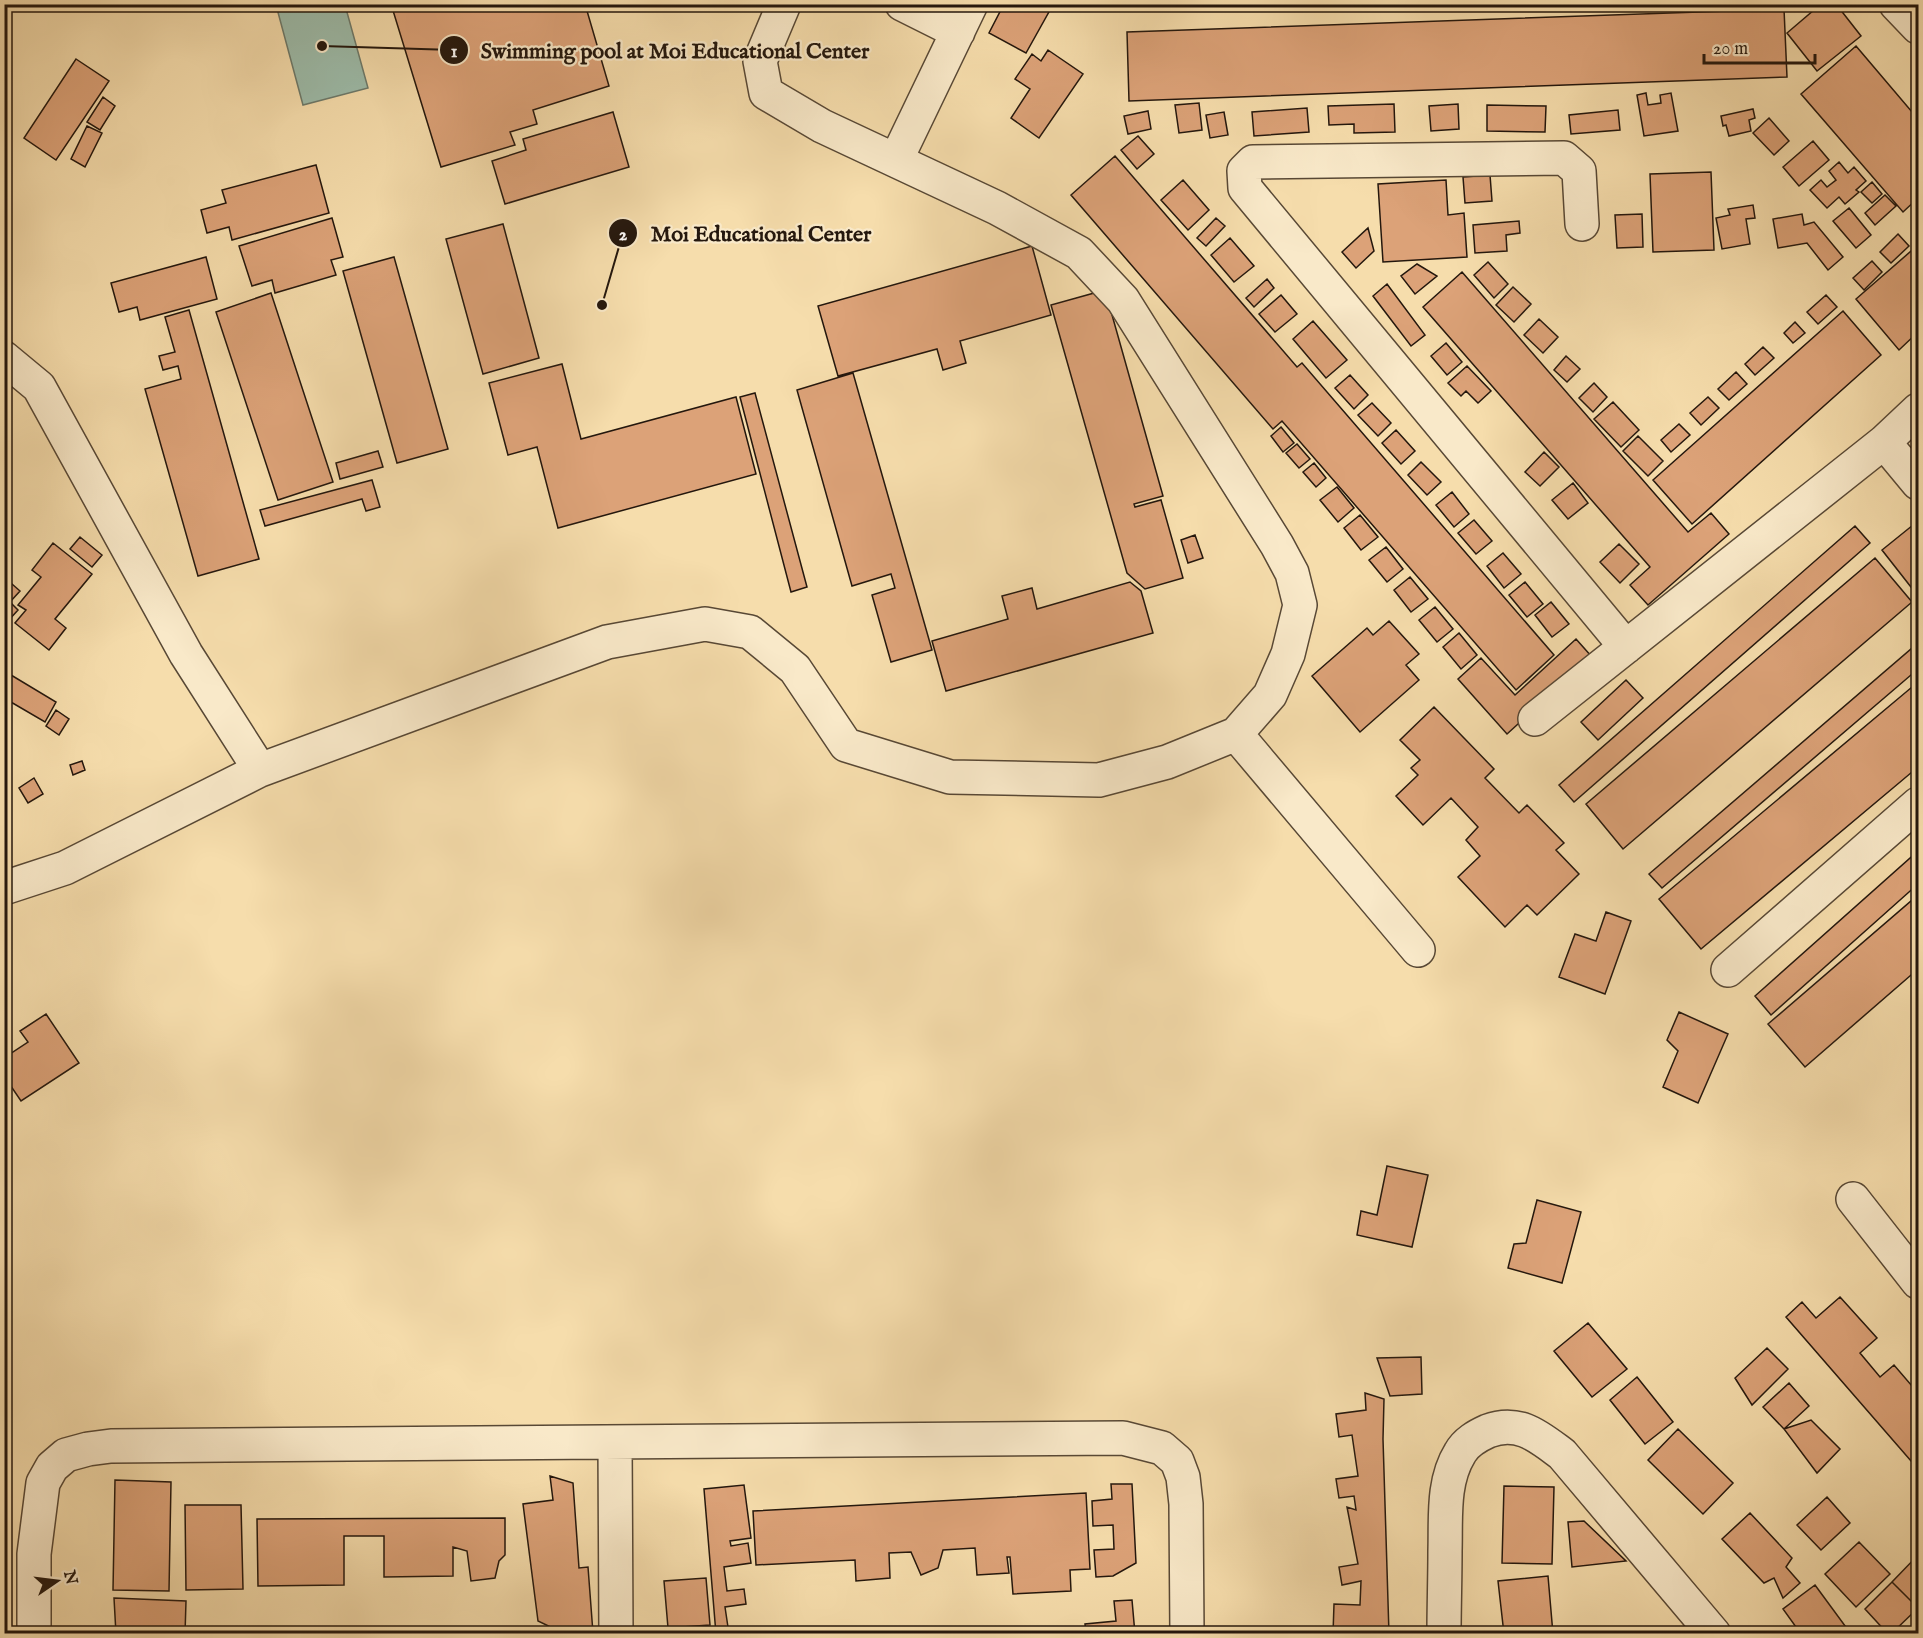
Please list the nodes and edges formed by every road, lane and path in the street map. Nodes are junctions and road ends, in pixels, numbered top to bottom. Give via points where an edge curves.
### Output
1 (784, 4) edge
2 (902, 4) edge
3 (1896, 4) edge
4 (965, 18) edge
5 (1918, 27) edge
6 (896, 160) junction
7 (1582, 224) dead end
8 (4, 358) edge
9 (1918, 410) edge
10 (1884, 442) junction
11 (1918, 483) edge
12 (1626, 647) junction
13 (1535, 719) dead end
14 (1236, 734) junction
15 (260, 770) junction
16 (1918, 804) edge
17 (4, 888) edge
18 (1418, 950) dead end
19 (1728, 970) dead end
20 (1853, 1199) dead end
21 (1918, 1282) edge
22 (615, 1442) junction
23 (34, 1634) edge
24 (616, 1634) edge
25 (1187, 1634) edge
26 (1444, 1634) edge
27 (1714, 1634) edge

1 - 6 street via 760,61 766,93 822,126
2 - 4 street
3 - 5 street
4 - 6 street
6 - 14 street via 998,208 1079,253 1123,300 1277,545 1292,573 1300,605 1288,654 1270,695
7 - 12 street via 1579,171 1564,158 1253,162 1244,171 1245,188
8 - 15 street via 39,387 186,654
9 - 10 street
10 - 11 street
10 - 12 street
12 - 13 street
14 - 15 street via 1167,762 1099,780 950,777 846,745 795,669 750,632 705,624 607,642
14 - 18 street
15 - 17 street via 65,868
16 - 19 street
20 - 21 street
22 - 23 street via 111,1446 66,1455 52,1467 43,1484 34,1554
22 - 24 street
22 - 25 street via 1124,1438 1162,1449 1177,1461 1183,1477
26 - 27 street via 1446,1501 1450,1477 1460,1452 1475,1437 1512,1427 1537,1434 1562,1454

